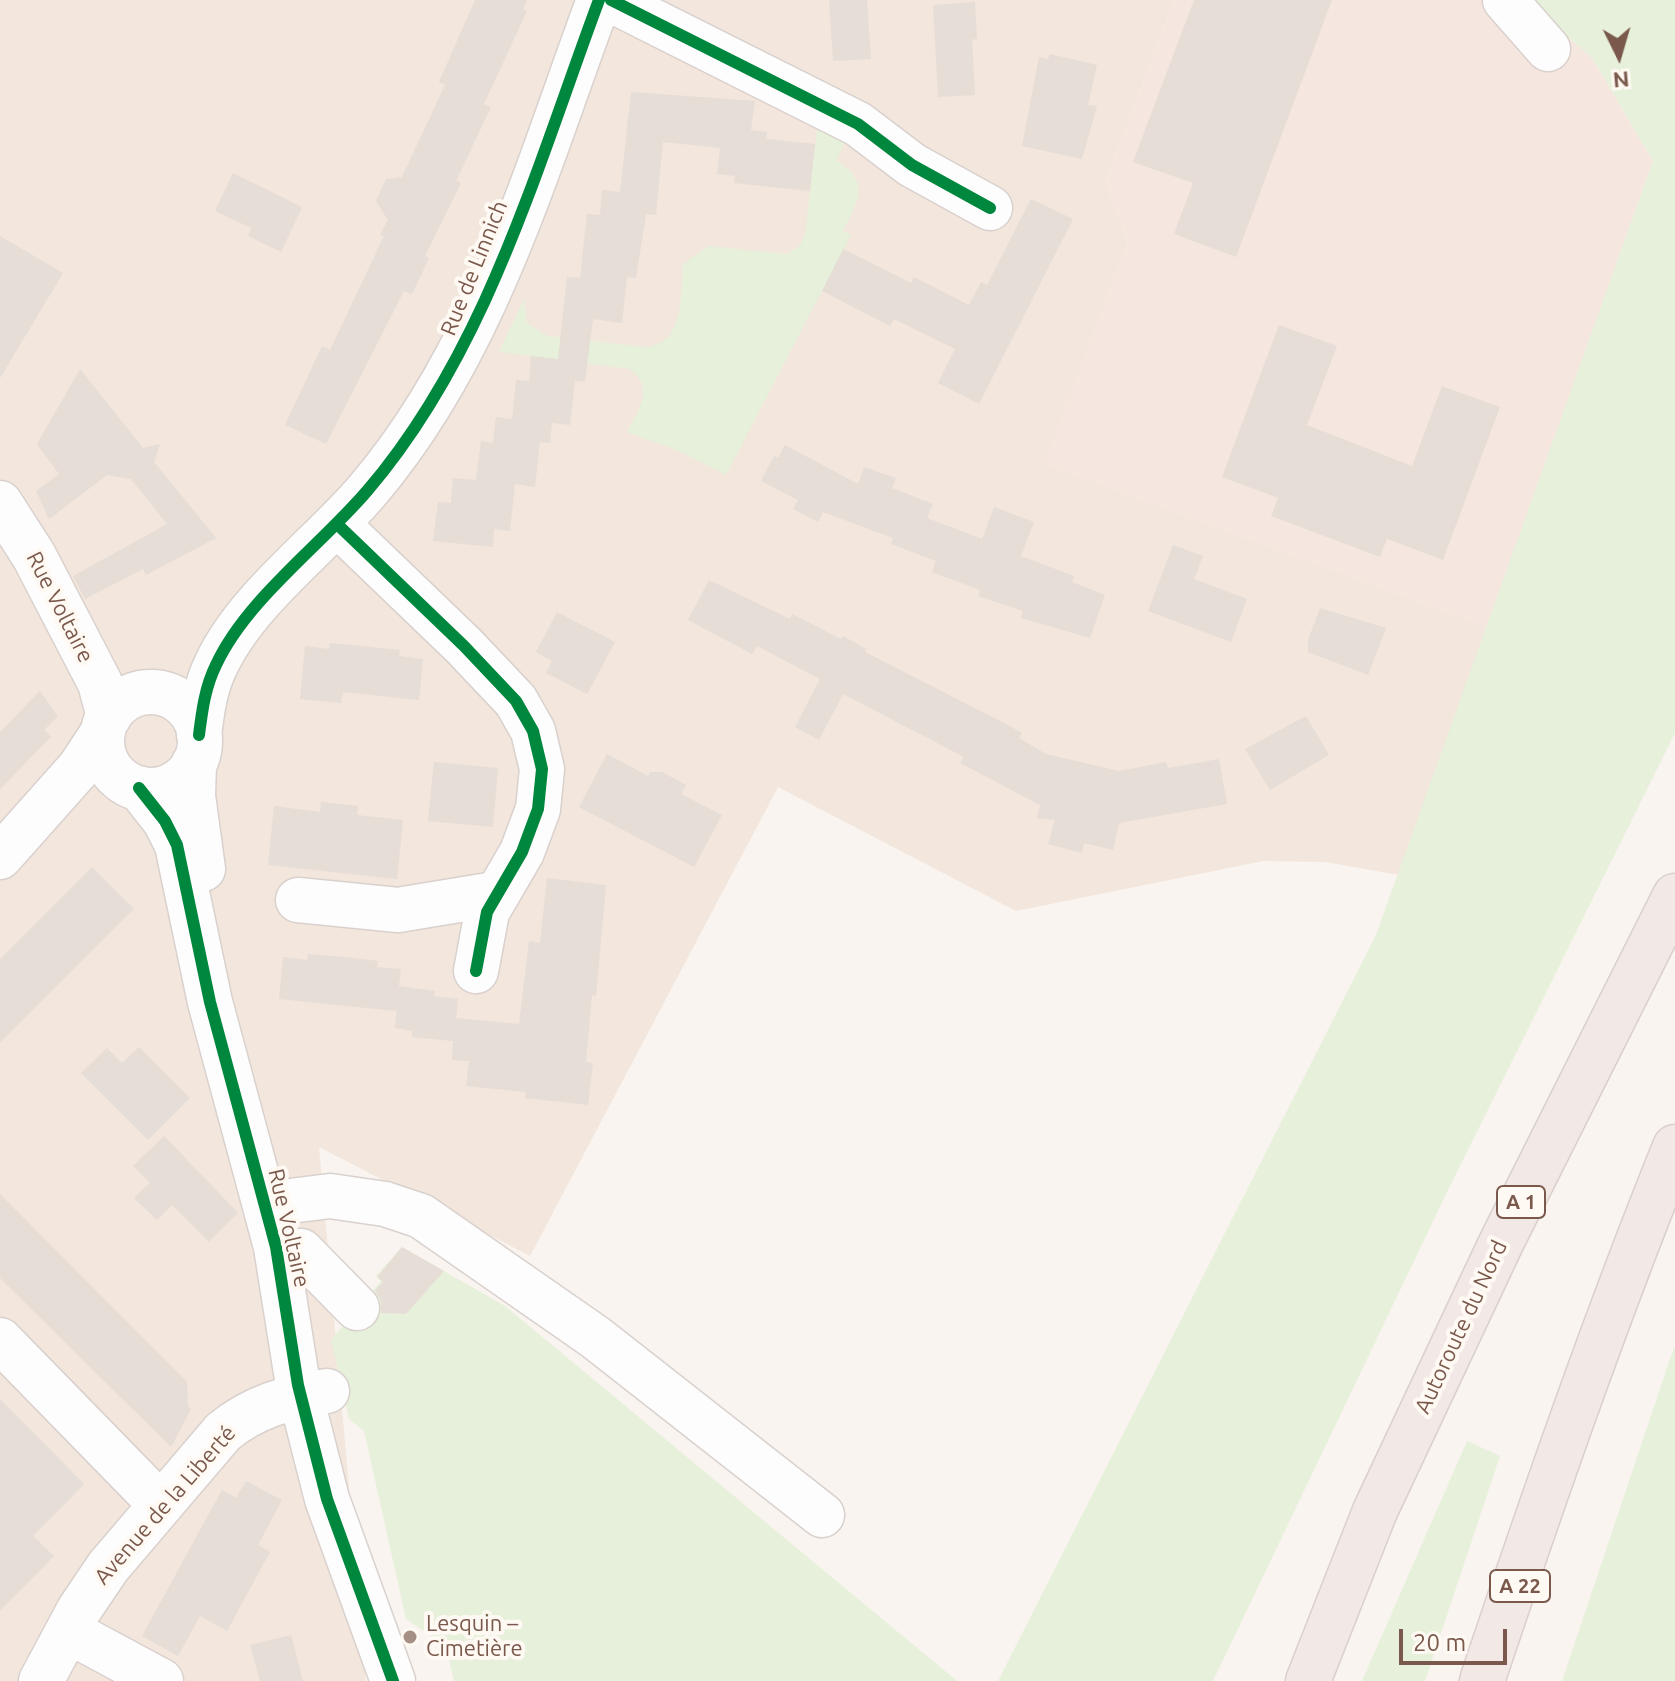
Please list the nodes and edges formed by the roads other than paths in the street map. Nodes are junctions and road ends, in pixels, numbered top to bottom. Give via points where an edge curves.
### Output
1 (599, 0) edge
2 (611, 0) edge
3 (1505, 0) edge
4 (1548, 49) dead end
5 (990, 208) dead end
6 (0, 503) edge
7 (337, 524) junction
8 (260, 603) junction
9 (156, 693) junction
10 (106, 724) junction
11 (197, 749) junction
12 (134, 786) junction
13 (0, 858) edge
14 (495, 894) junction
15 (1675, 896) edge
16 (298, 900) dead end
17 (476, 971) dead end
18 (1675, 1147) edge
19 (290, 1201) junction
20 (301, 1251) junction
21 (357, 1308) dead end
22 (0, 1340) edge
23 (314, 1393) junction
24 (1546, 1492) junction
25 (161, 1505) junction
26 (1375, 1511) junction
27 (822, 1515) dead end
28 (68, 1631) junction
29 (391, 1673) edge
30 (41, 1681) edge
31 (161, 1681) edge
32 (1289, 1681) edge
33 (1308, 1681) edge
34 (1482, 1681) edge
35 (1495, 1681) edge

1 - 7 street, Rue de Linnich via 486,301 461,352 408,437
2 - 5 street via 858,124 912,165
3 - 4 street
6 - 10 street, Rue Voltaire via 100,683
7 - 8 street, Rue de Linnich
7 - 14 street via 506,690 533,731 542,769 538,809 522,852
8 - 9 street, Rue de Linnich via 178,682
8 - 11 street, Rue de Linnich via 215,667 202,706
9 - 10 street via 126,700
9 - 11 street via 187,709
10 - 12 street via 107,763
10 - 13 street via 80,767
11 - 12 street via 174,784 153,790
11 - 19 street, Rue Voltaire via 193,796 226,997
12 - 13 street via 81,793
12 - 23 street, Rue Voltaire via 165,821 177,845 210,1002
14 - 16 street via 398,910
14 - 17 street via 482,929
15 - 26 highway, Autoroute du Nord / A 1 via 1501,1243
18 - 24 highway
19 - 20 street, Rue Voltaire
19 - 27 street via 330,1196 421,1216 595,1337
20 - 21 street
20 - 23 street, Rue Voltaire
22 - 25 street
23 - 25 street, Avenue de la Liberté via 244,1414
23 - 29 street, Rue Voltaire via 379,1604
24 - 34 highway
24 - 35 highway, A 22
25 - 28 street, Avenue de la Liberté via 108,1567
26 - 32 highway
26 - 33 highway, Autoroute du Nord / A 1
28 - 30 street, Avenue de la Liberté
28 - 31 street

